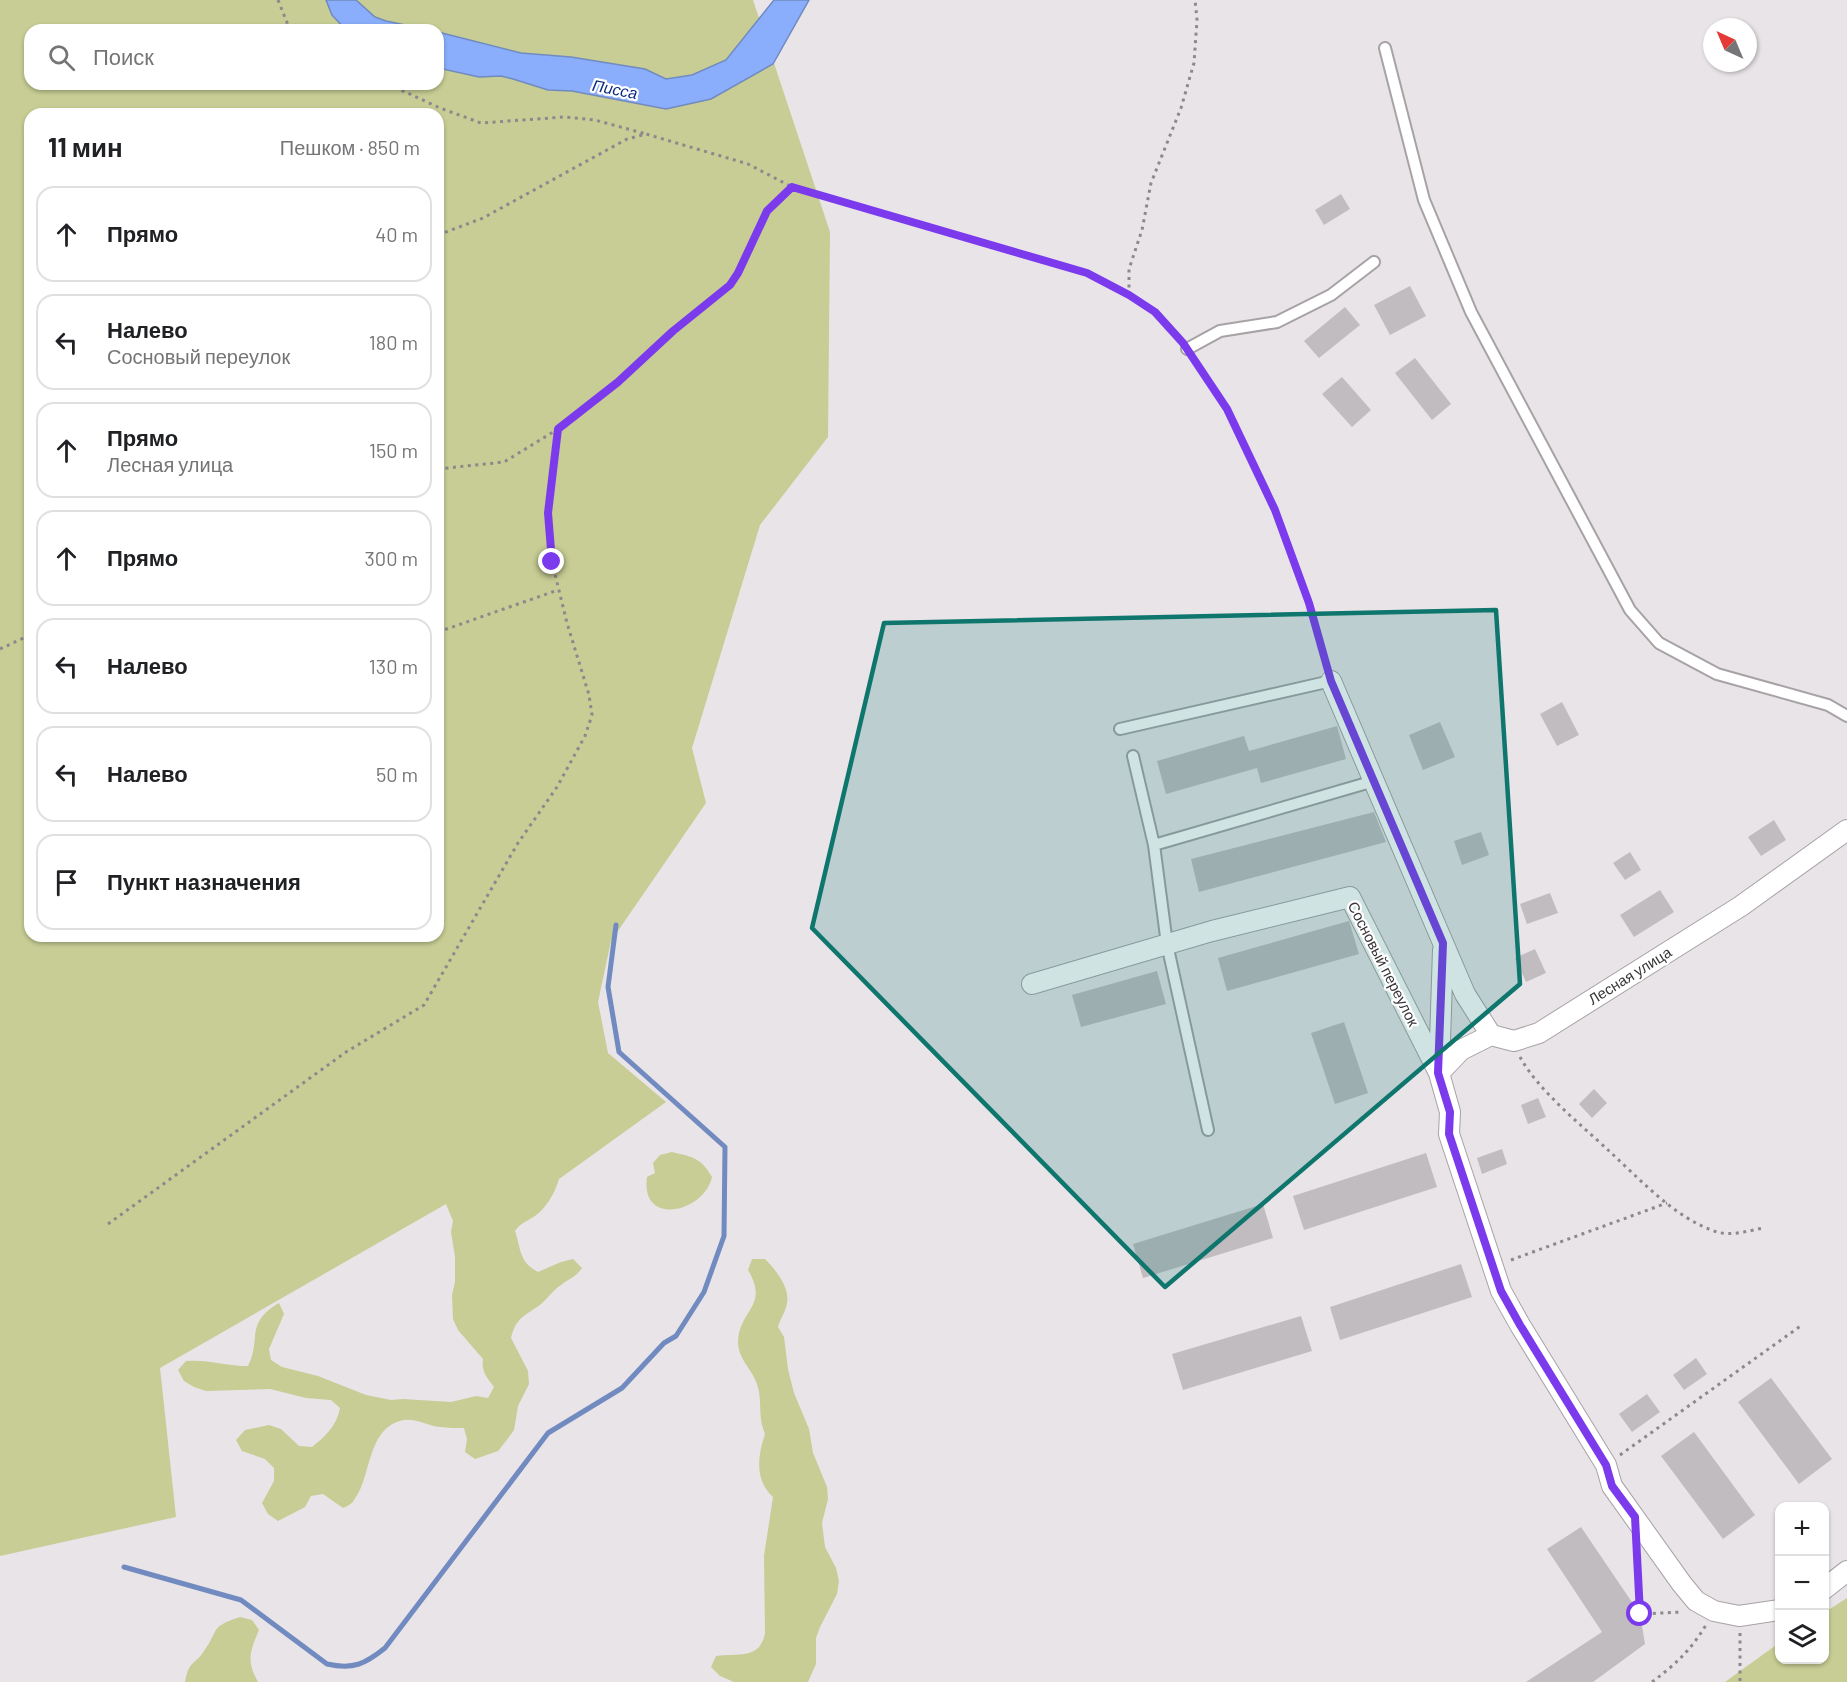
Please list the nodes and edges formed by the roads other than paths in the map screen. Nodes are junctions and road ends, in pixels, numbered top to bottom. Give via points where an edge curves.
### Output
1 (1385, 48) dead end
2 (1374, 262) dead end
3 (1187, 349) road end
4 (1331, 681) joint
5 (1847, 716) edge
6 (1120, 729) dead end
7 (1132, 756) dead end
8 (1374, 781) junction
9 (1847, 830) edge
10 (1154, 845) junction
11 (1443, 943) junction
12 (1167, 944) junction
13 (1032, 984) dead end
14 (1491, 1035) junction
15 (1438, 1073) junction
16 (1208, 1130) dead end
17 (1847, 1572) edge
18 (1829, 1585) edge
19 (1775, 1611) edge

1 - 5 lane via 1424,200 1471,312 1630,610 1659,643 1717,674 1828,705
2 - 3 lane via 1331,295 1277,322 1220,331
4 - 6 lane
4 - 8 street
7 - 10 lane
8 - 10 lane
8 - 11 street
9 - 14 street, Лесная улица via 1741,906 1539,1033 1514,1041
10 - 12 lane
11 - 14 street via 1465,994
11 - 15 street
12 - 13 street, Сосновый переулок
12 - 15 street, Сосновый переулок via 1350,897
12 - 16 lane
14 - 15 street via 1461,1050
15 - 19 street, Сосновый переулок via 1450,1112 1449,1134 1501,1291 1606,1465 1612,1486 1696,1601 1714,1611 1739,1616
17 - 18 street

